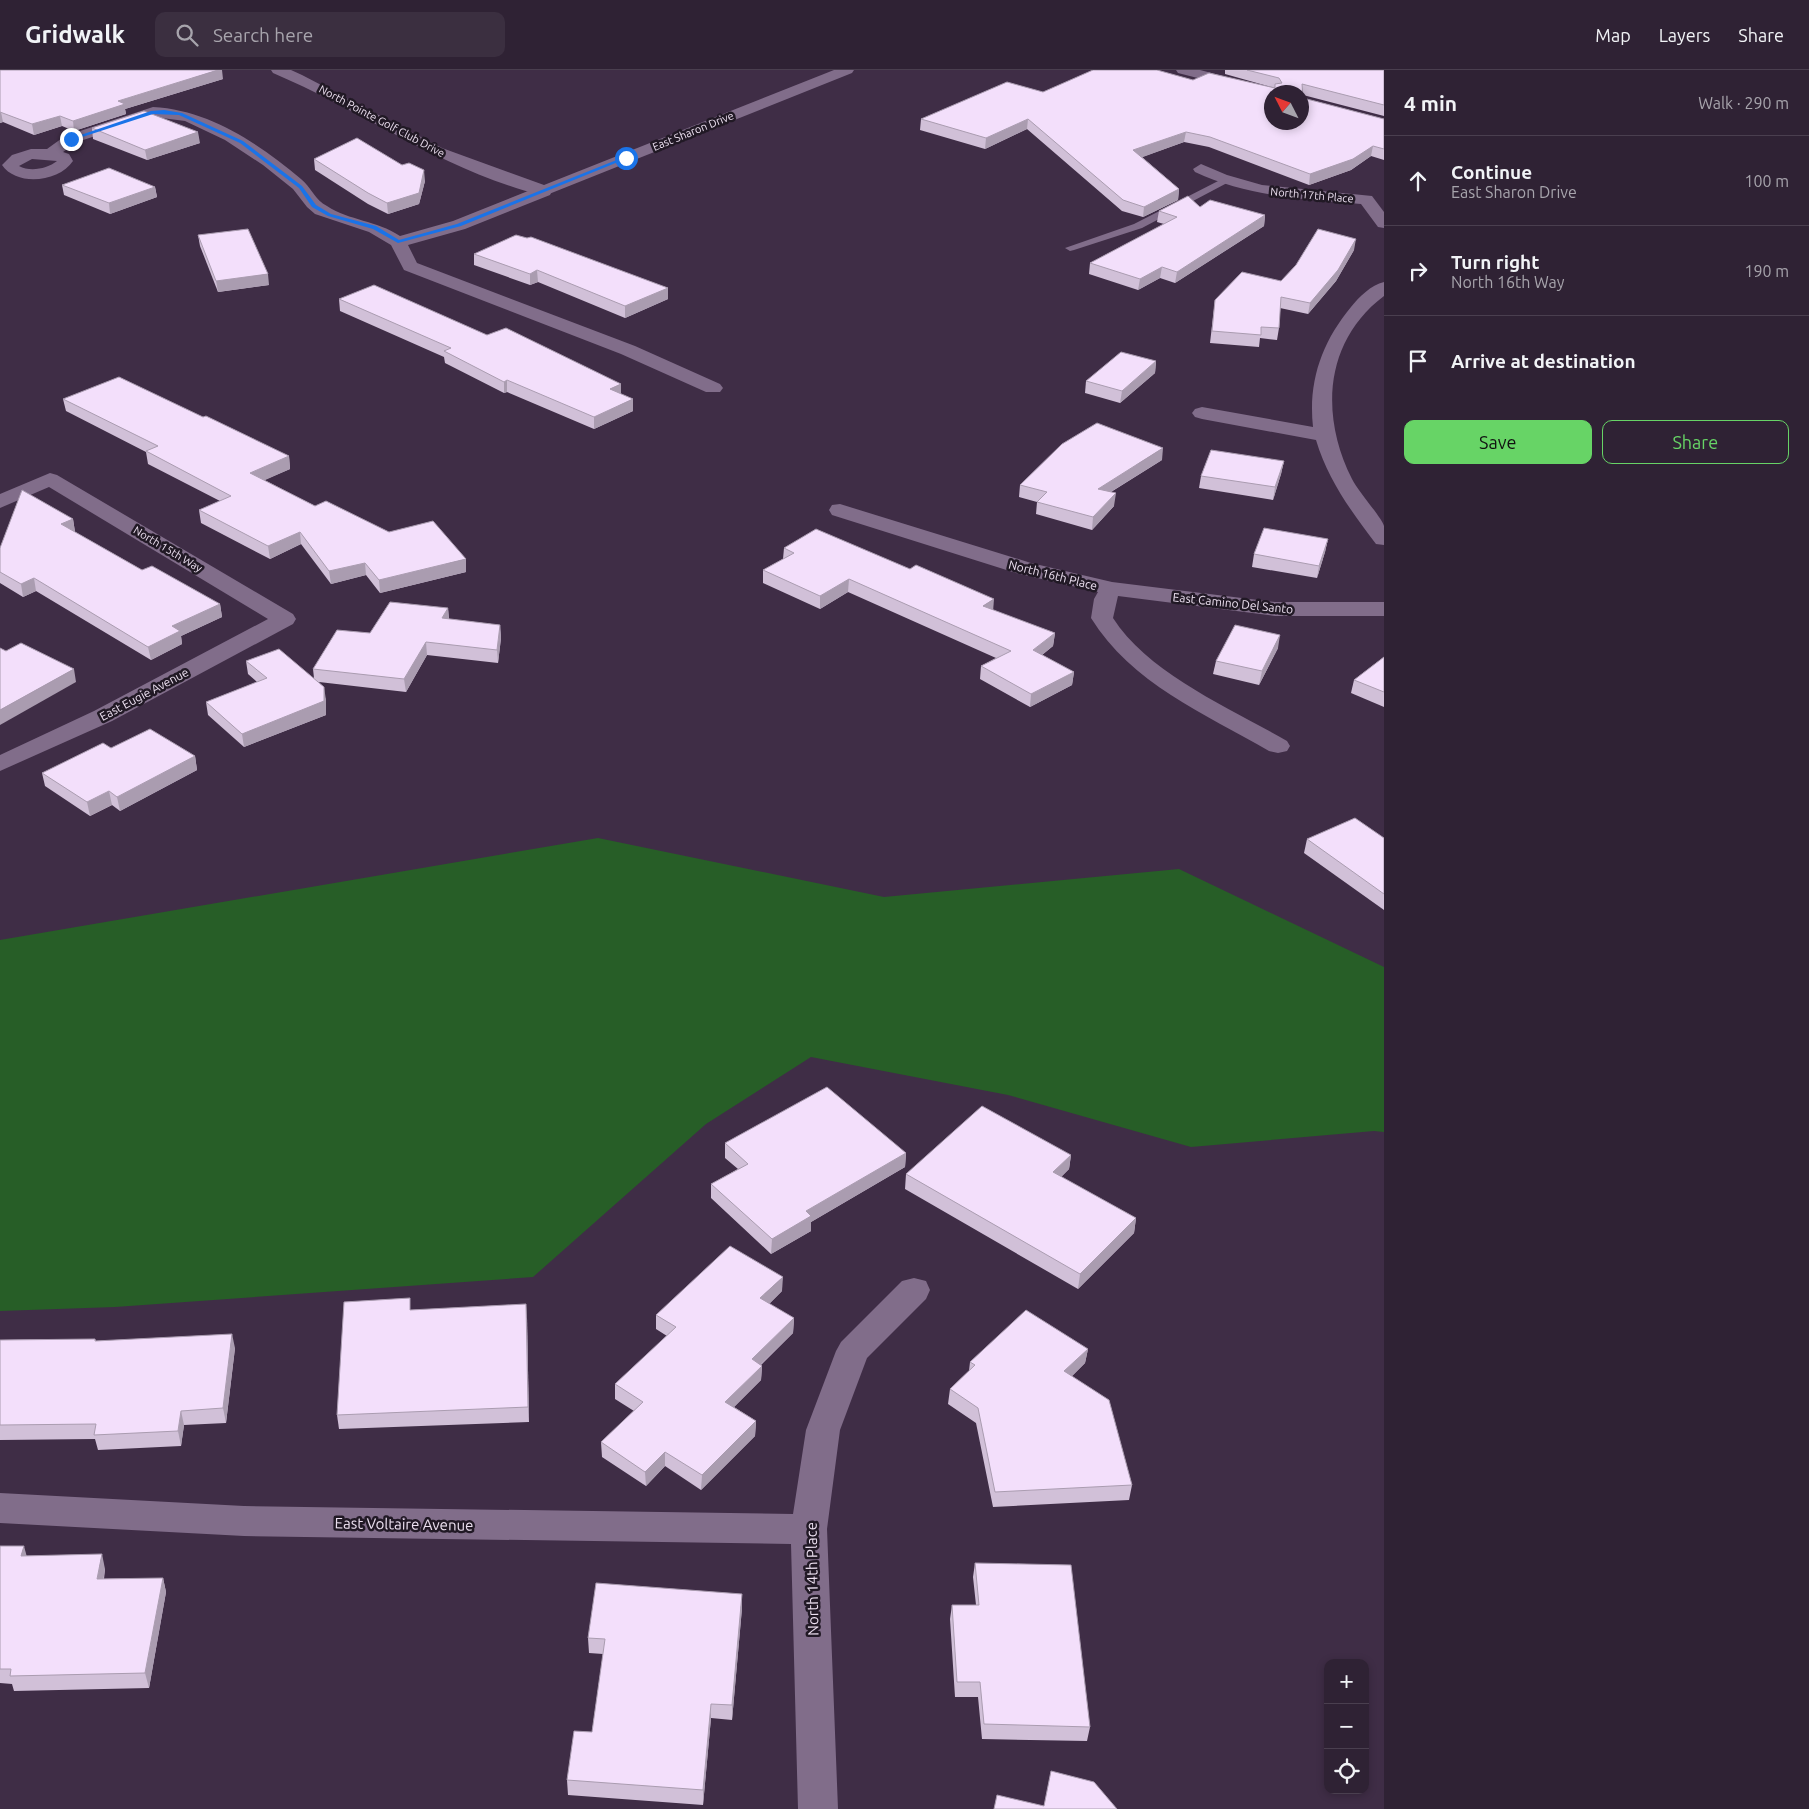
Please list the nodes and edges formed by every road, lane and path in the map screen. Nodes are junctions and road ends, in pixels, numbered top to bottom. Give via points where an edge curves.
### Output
1 (278, 70) edge
2 (847, 70) edge
3 (1183, 70) edge
4 (1264, 91) edge
5 (51, 154) dead end
6 (1201, 169) dead end
7 (1224, 181) junction
8 (544, 192) junction
9 (1384, 224) edge
10 (398, 242) junction
11 (1070, 248) dead end
12 (1384, 287) edge
13 (713, 388) dead end
14 (1202, 413) dead end
15 (1323, 435) junction
16 (0, 502) edge
17 (840, 510) dead end
18 (1384, 539) edge
19 (1112, 589) junction
20 (1384, 609) edge
21 (285, 619) joint
22 (1278, 746) dead end
23 (0, 764) edge
24 (914, 1290) dead end
25 (0, 1508) edge
26 (809, 1529) junction
27 (818, 1809) edge

1 - 8 street, North Pointe Golf Club Drive via 321,88 421,144
2 - 8 street, East Sharon Drive
3 - 4 street
5 - 10 street via 71,139 135,118 164,111 180,114 241,142 301,187 314,206 329,215 374,228
6 - 7 street, North 17th Place
7 - 9 street, North 17th Place via 1290,195 1372,197
7 - 11 lane via 1138,226
8 - 10 street, East Sharon Drive via 459,225
10 - 13 street via 410,266 628,350
12 - 15 street via 1364,304 1333,345 1321,404
14 - 15 street
15 - 18 street via 1355,503
16 - 21 street, North 15th Way via 50,479
17 - 19 street, North 16th Place via 1024,568
19 - 20 street, East Camino Del Santo via 1274,609
19 - 22 street, North 16th Place via 1105,599 1102,618 1131,654 1156,676
21 - 23 street, East Eugie Avenue via 103,716
24 - 26 street, North 14th Place via 853,1351 823,1430
25 - 26 street, East Voltaire Avenue via 95,1516 282,1522
26 - 27 street, North 14th Place

